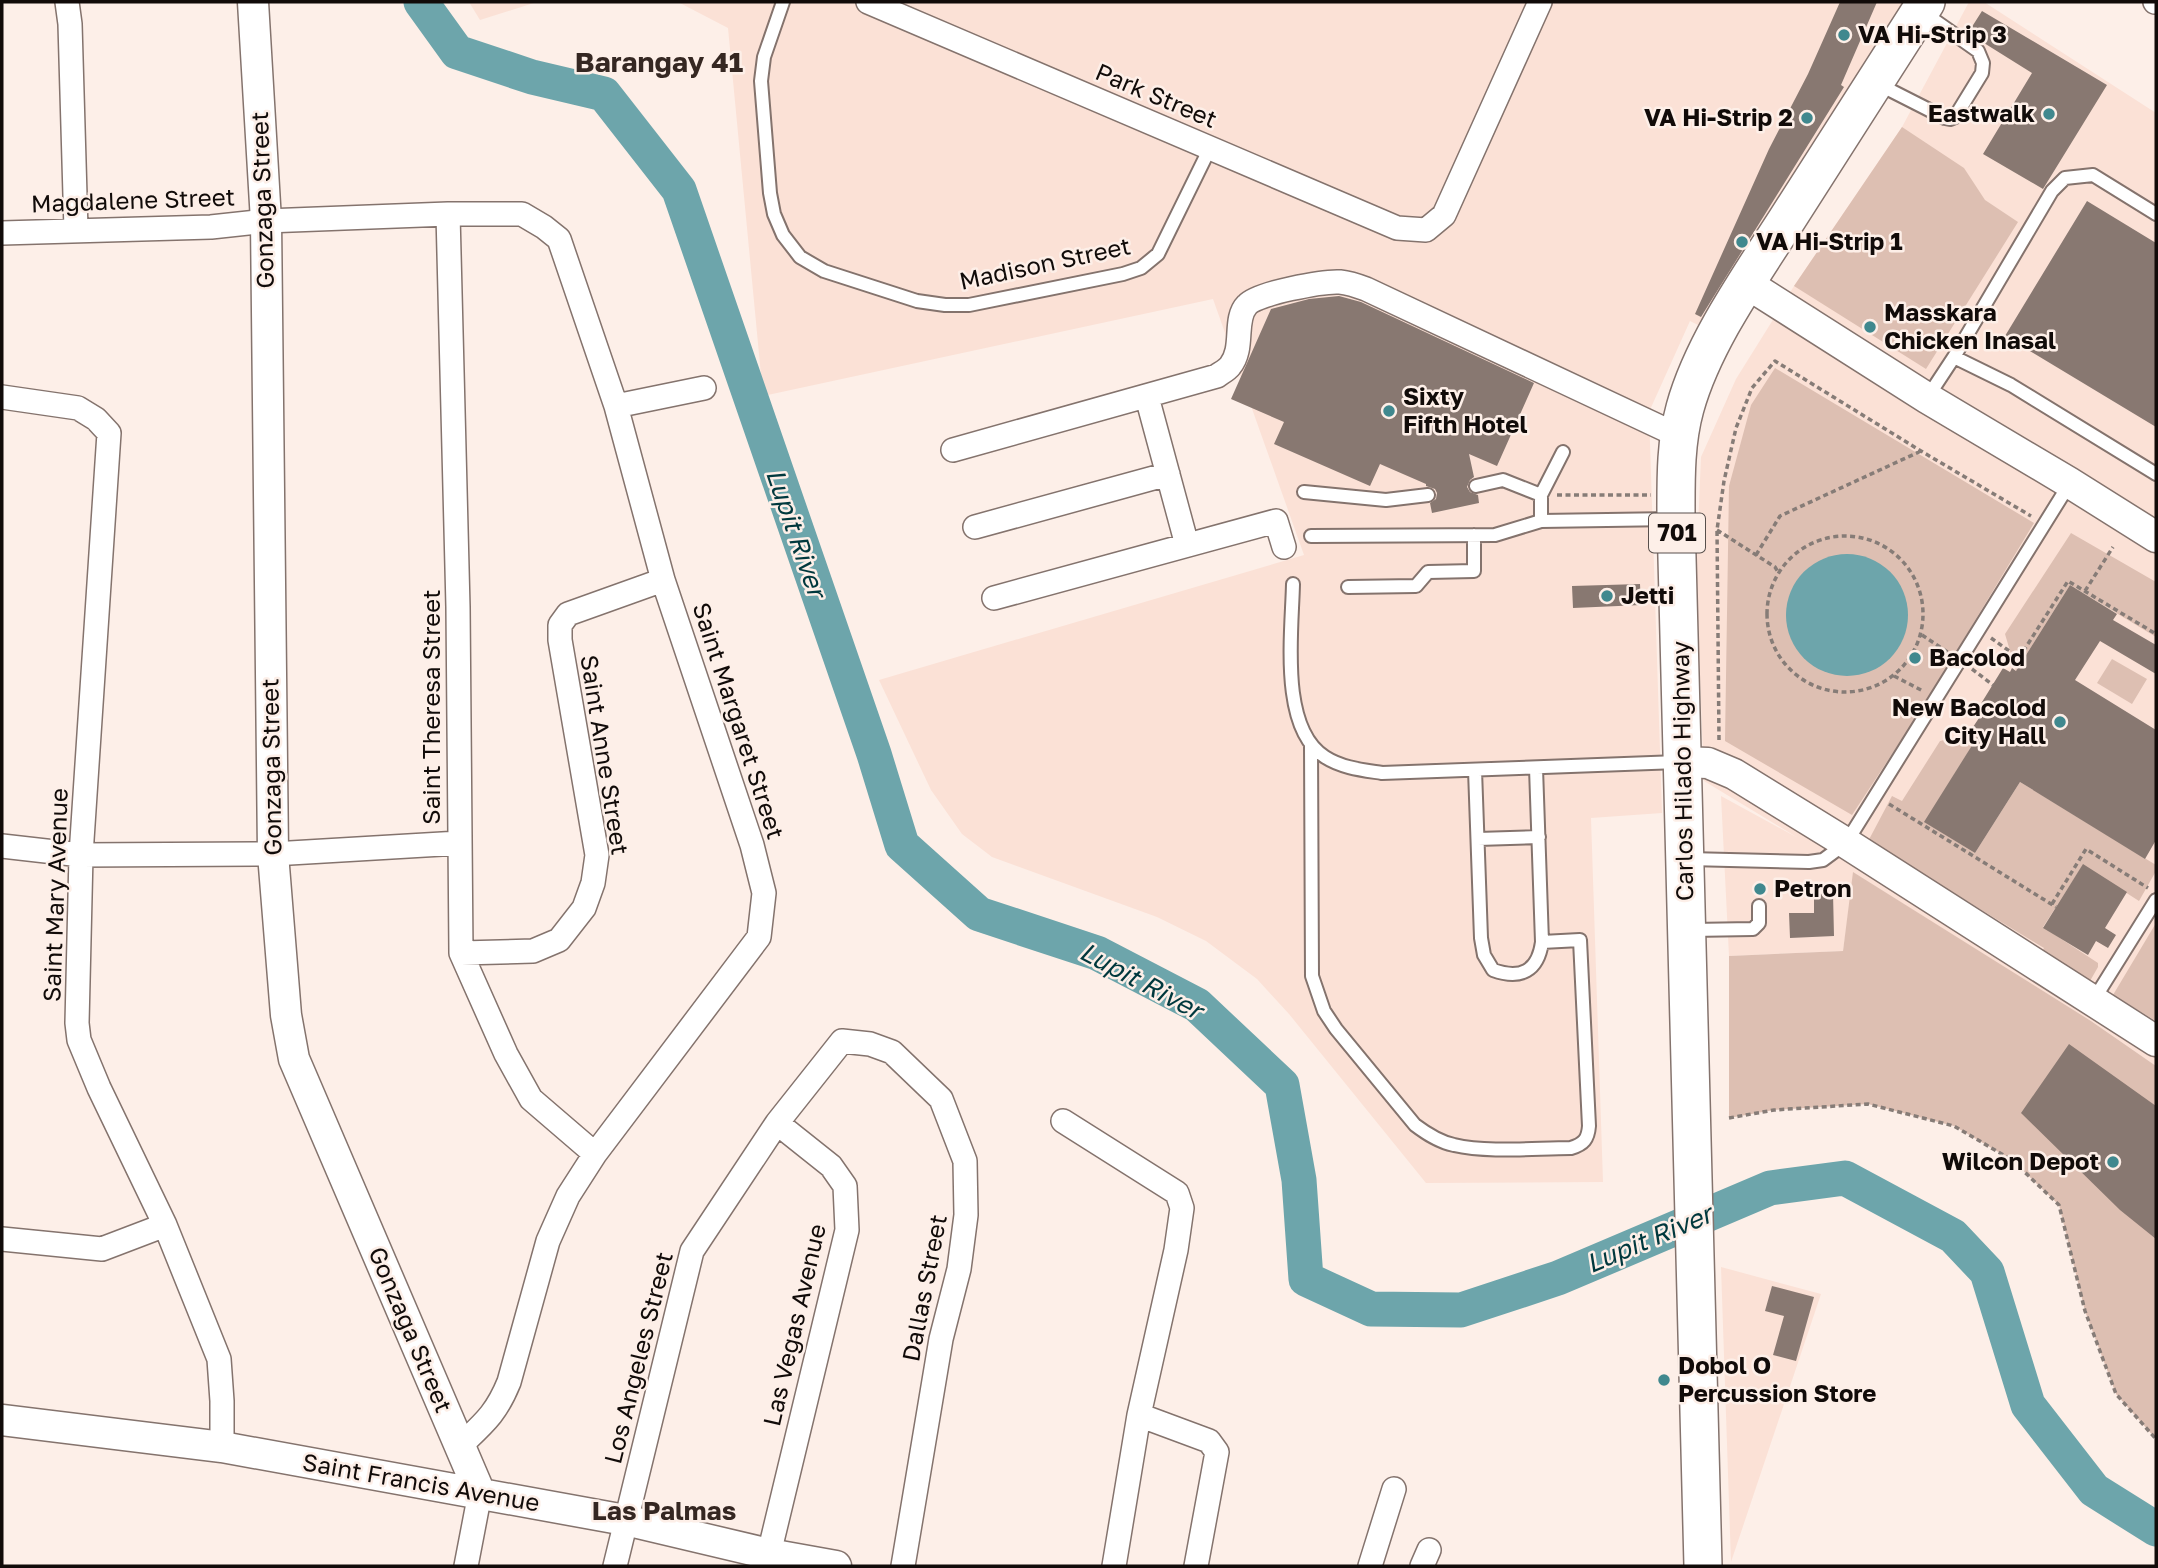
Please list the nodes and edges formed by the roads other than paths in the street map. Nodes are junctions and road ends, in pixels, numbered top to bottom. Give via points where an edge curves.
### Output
1 (67, 2) edge
2 (253, 2) edge
3 (783, 2) edge
4 (869, 2) edge
5 (1537, 3) edge
6 (1923, 6) edge
7 (1875, 82) junction
8 (1210, 148) junction
9 (448, 214) junction
10 (2156, 214) edge
11 (266, 221) junction
12 (76, 230) junction
13 (2, 233) edge
14 (1746, 283) junction
15 (1954, 357) junction
16 (704, 388) dead end
17 (2, 397) edge
18 (1146, 397) junction
19 (1927, 398) junction
20 (616, 406) junction
21 (1679, 436) junction
22 (953, 450) dead end
23 (1563, 452) dead end
24 (1168, 474) junction
25 (2156, 474) edge
26 (2070, 483) junction
27 (1476, 486) dead end
28 (1304, 492) dead end
29 (1428, 495) dead end
30 (1541, 495) junction
31 (1676, 507) junction
32 (1541, 521) junction
33 (975, 527) dead end
34 (1474, 535) junction
35 (1311, 536) dead end
36 (2156, 537) edge
37 (1188, 545) junction
38 (1284, 547) dead end
39 (663, 580) junction
40 (1293, 584) dead end
41 (1348, 587) dead end
42 (994, 598) dead end
43 (1311, 745) junction
44 (1682, 762) junction
45 (1536, 768) junction
46 (1475, 770) junction
47 (1539, 837) junction
48 (1478, 839) junction
49 (1846, 843) junction
50 (459, 844) junction
51 (2, 846) edge
52 (273, 853) junction
53 (81, 855) junction
54 (1685, 859) junction
55 (2156, 900) edge
56 (1759, 906) dead end
57 (1687, 930) junction
58 (1542, 942) junction
59 (461, 953) junction
60 (2093, 1001) junction
61 (842, 1041) joint
62 (2156, 1041) edge
63 (1063, 1121) dead end
64 (777, 1123) junction
65 (595, 1154) junction
66 (165, 1225) junction
67 (2, 1239) edge
68 (1139, 1415) junction
69 (2, 1420) edge
70 (460, 1446) junction
71 (222, 1447) junction
72 (1394, 1489) dead end
73 (480, 1493) junction
74 (625, 1520) junction
75 (767, 1560) edge
76 (466, 1566) edge
77 (615, 1566) edge
78 (836, 1566) edge
79 (903, 1566) edge
80 (1114, 1566) edge
81 (1196, 1566) edge
82 (1370, 1566) edge
83 (1703, 1566) edge

1 - 12 street
2 - 11 street, Gonzaga Street
3 - 8 lane, Madison Street via 764,57 761,81 770,193 783,235 800,257 824,271 917,301 944,304 969,304 1123,274 1141,268 1158,254
4 - 8 street, Park Street
5 - 8 street, Park Street via 1444,215 1426,230 1397,228
6 - 7 main road, Carlos Hilado Highway / 701
6 - 7 lane via 1978,51 1983,63 1982,73 1955,117 1945,118
7 - 14 main road, Carlos Hilado Highway / 701
9 - 11 street, Saint Margaret Street
9 - 20 street, Saint Margaret Street via 522,214 559,239
9 - 50 street, Saint Theresa Street
10 - 15 lane via 2093,175 2065,178 2052,191
11 - 12 street, Magdalene Street
11 - 52 street, Gonzaga Street
12 - 13 street, Magdalene Street
14 - 19 street
14 - 21 main road, Carlos Hilado Highway / 701 via 1692,384
15 - 19 lane
15 - 25 lane via 2011,385
16 - 20 street
17 - 53 street, Saint Mary Avenue via 79,408 109,433
18 - 21 street via 1204,382 1230,366 1237,354 1245,306 1259,296 1338,282 1366,289
18 - 22 street
18 - 24 street
19 - 26 street
20 - 39 street, Saint Margaret Street
21 - 31 main road, Carlos Hilado Highway / 701
23 - 30 lane
24 - 33 street
24 - 37 street
26 - 36 street
26 - 49 lane
27 - 30 lane via 1503,480
28 - 29 lane via 1386,500
30 - 32 lane
31 - 32 lane
31 - 44 main road, Carlos Hilado Highway / 701
32 - 34 lane via 1495,535
34 - 35 lane
34 - 41 lane via 1474,571 1428,572 1416,586
37 - 38 street via 1276,521
37 - 42 street
39 - 59 street, Saint Anne Street via 568,614 560,625 597,855 584,908 559,940 533,951
39 - 65 street, Saint Margaret Street via 752,845 764,893 759,937
40 - 43 lane via 1293,690 1301,729
43 - 46 lane via 1326,758 1351,768 1382,773
43 - 58 lane via 1312,976 1318,996 1336,1029 1415,1125 1431,1137 1480,1148 1571,1148 1586,1141 1580,940
44 - 45 lane
44 - 49 street via 1708,764 1734,774
44 - 54 main road, Carlos Hilado Highway / 701
45 - 46 lane
45 - 47 lane
46 - 48 lane
47 - 48 lane
47 - 58 lane
48 - 58 lane via 1481,938 1493,970 1507,975 1523,973 1540,957
49 - 54 lane via 1823,860 1809,862 1759,866
49 - 60 street
50 - 52 street
50 - 59 street, Saint Theresa Street
51 - 53 street
52 - 53 street
52 - 70 street, Gonzaga Street via 294,1059
53 - 66 street, Saint Mary Avenue via 79,1040
54 - 57 main road, Carlos Hilado Highway / 701
55 - 60 lane
56 - 57 lane via 1759,923 1754,929
57 - 83 main road, Carlos Hilado Highway / 701
59 - 65 street, Saint Theresa Street via 531,1100
60 - 62 street
61 - 64 street, Los Angeles Street
61 - 79 street, Dallas Street via 892,1052 941,1100 965,1161 967,1215 959,1269 941,1339
63 - 68 street via 1177,1194 1182,1208
64 - 74 street, Los Angeles Street via 692,1251
64 - 75 street, Las Vegas Avenue via 831,1166 845,1186 847,1230
65 - 70 street, Saint Margaret Street via 568,1196 548,1241 501,1402
66 - 67 street via 102,1249
66 - 71 street, Saint Mary Avenue via 219,1359
68 - 80 street
68 - 81 street via 1209,1441 1217,1452
69 - 71 street, Saint Francis Avenue
70 - 73 street, Gonzaga Street
71 - 73 street, Saint Francis Avenue
72 - 82 street
73 - 74 street, Saint Francis Avenue
73 - 76 street
74 - 75 street, Saint Francis Avenue
74 - 77 street, Los Angeles Street
75 - 78 street, Saint Francis Avenue

